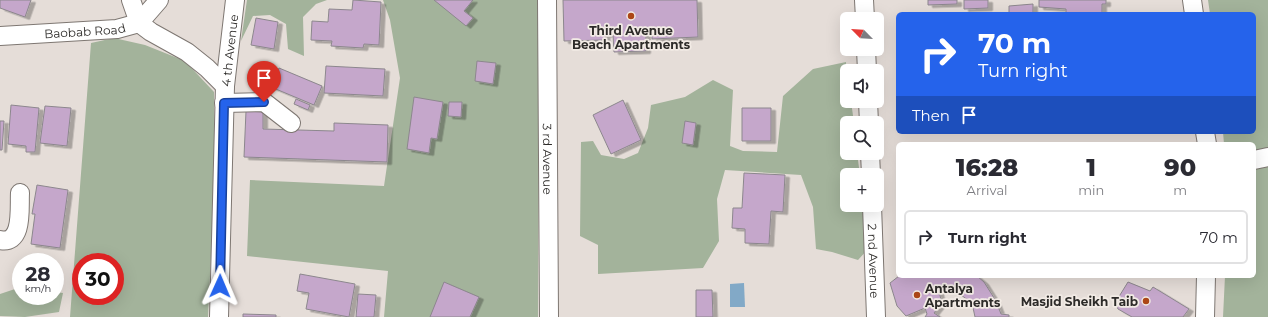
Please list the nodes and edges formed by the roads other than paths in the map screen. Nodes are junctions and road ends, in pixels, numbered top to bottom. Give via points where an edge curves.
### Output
1 (131, 0) edge
2 (159, 0) edge
3 (235, 0) edge
4 (547, 0) edge
5 (864, 0) edge
6 (1192, 0) edge
7 (865, 12) edge
8 (1194, 12) edge
9 (139, 23) junction
10 (0, 36) edge
11 (224, 94) junction
12 (291, 123) dead end
13 (1268, 158) edge
14 (1256, 160) edge
15 (20, 193) dead end
16 (872, 212) edge
17 (0, 240) edge
18 (1206, 278) edge
19 (219, 317) edge
20 (549, 317) edge
21 (876, 317) edge
22 (1205, 317) edge

1 - 9 street
2 - 9 street, Baobab Road
3 - 11 street, 4 th Avenue
4 - 20 street, 3 rd Avenue
5 - 7 street
6 - 8 street
9 - 10 street, Baobab Road via 117,29
9 - 11 street via 187,52 207,68
11 - 12 street via 264,102
11 - 19 street, 4 th Avenue
13 - 14 street
15 - 17 street via 19,227 14,236 4,241
16 - 21 street, 2 nd Avenue
18 - 22 street

